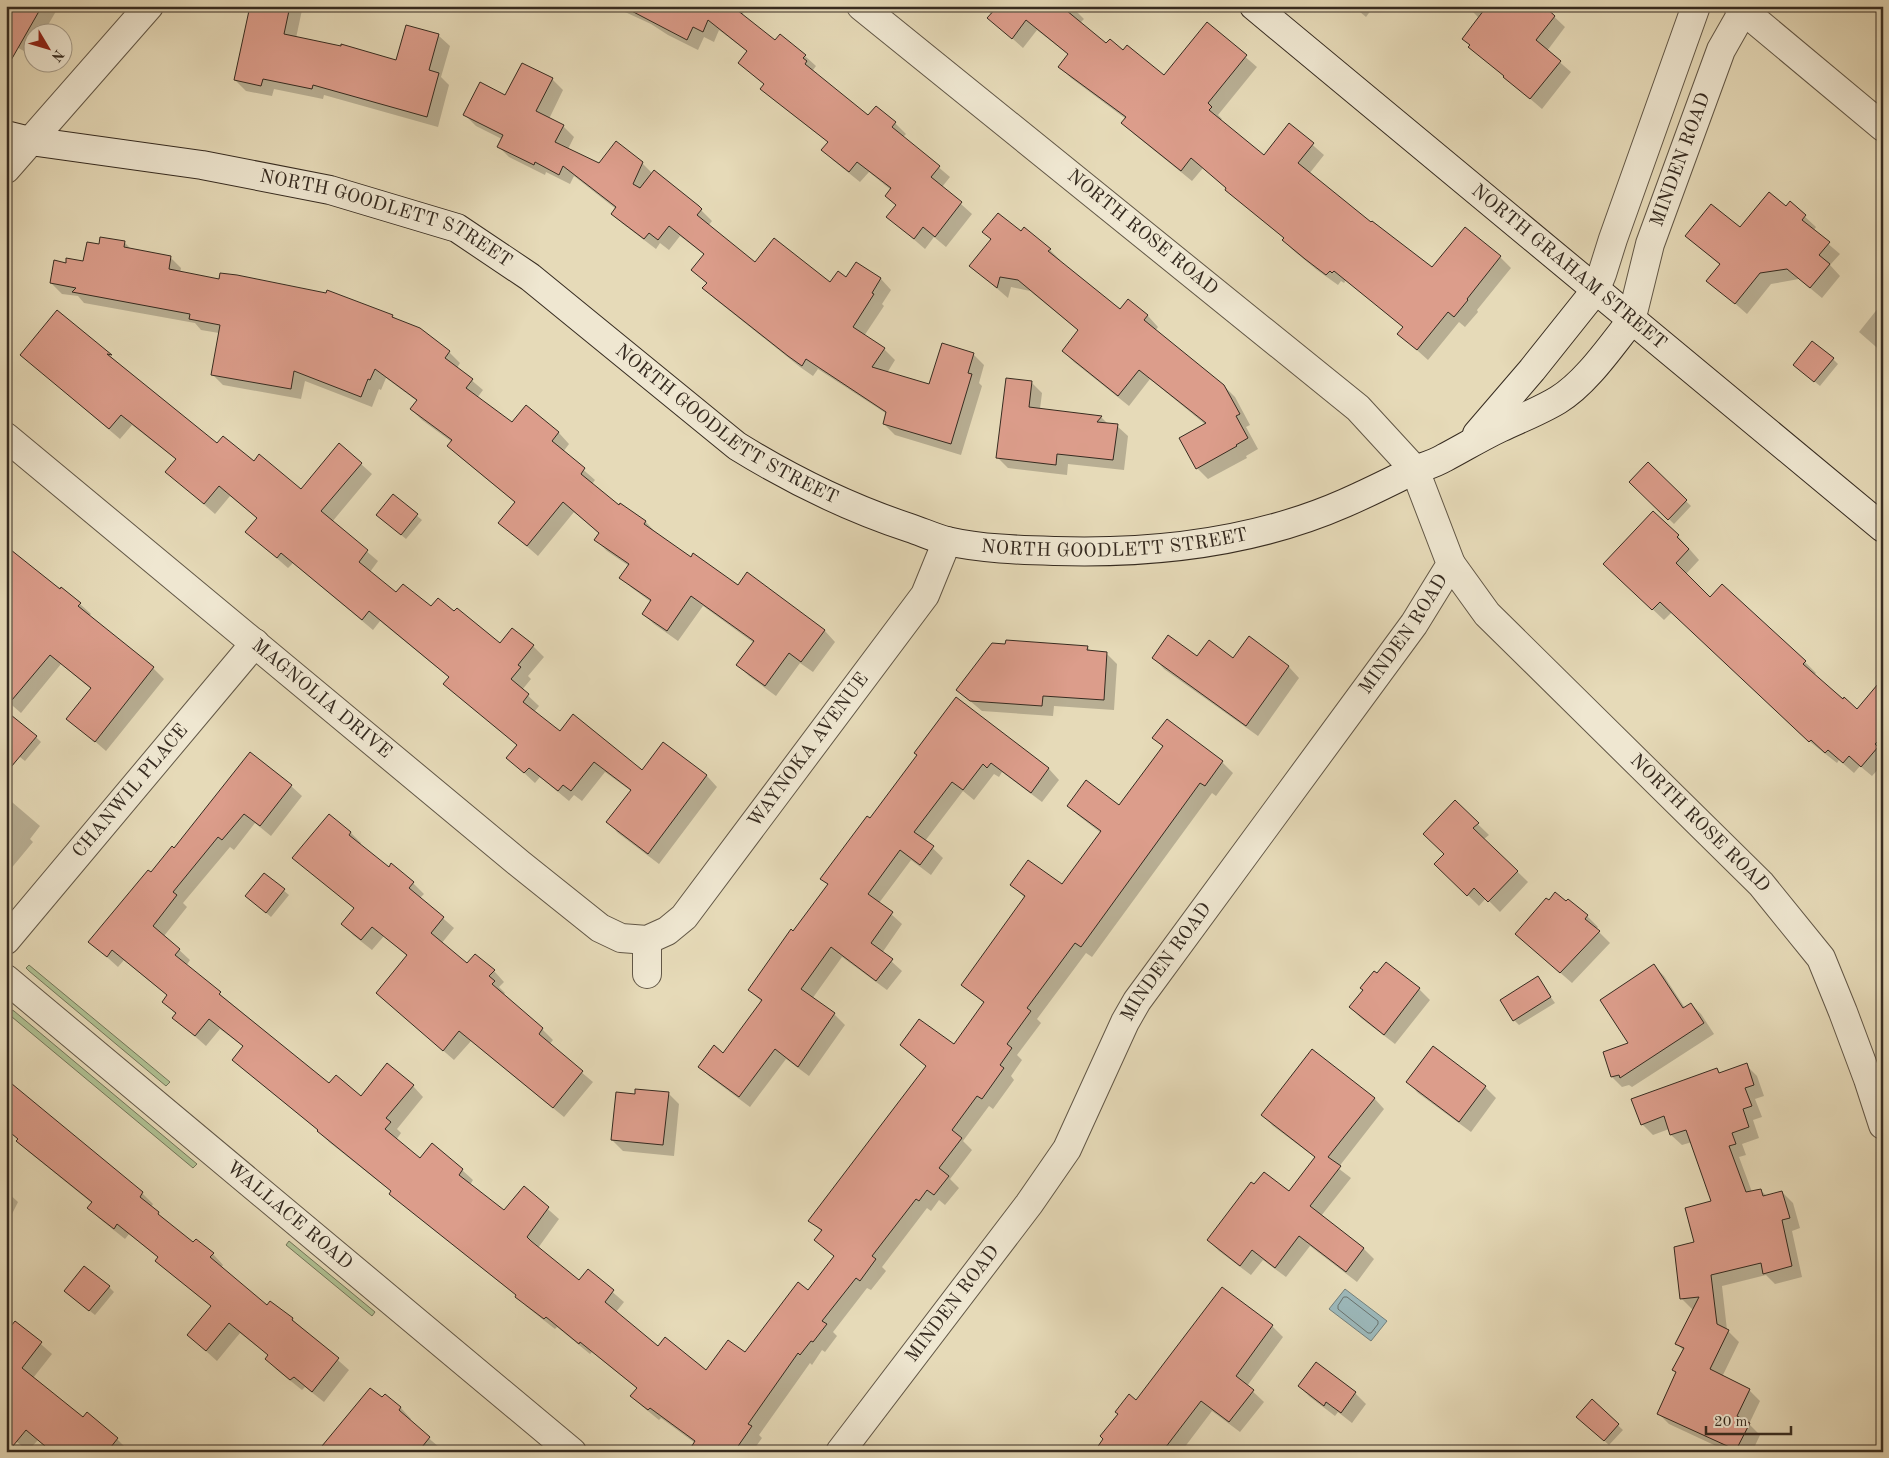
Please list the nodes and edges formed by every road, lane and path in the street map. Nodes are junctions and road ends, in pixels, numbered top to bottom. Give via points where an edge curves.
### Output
1 (149, 6) edge
2 (861, 6) edge
3 (1254, 6) edge
4 (1696, 6) edge
5 (1742, 8) edge
6 (1883, 127) edge
7 (18, 138) edge
8 (6, 169) edge
9 (1595, 291) junction
10 (1632, 321) junction
11 (6, 438) edge
12 (1470, 443) junction
13 (1415, 470) junction
14 (1883, 528) edge
15 (947, 541) junction
16 (1451, 564) junction
17 (255, 643) junction
18 (6, 940) edge
19 (647, 940) junction
20 (647, 974) dead end
21 (6, 979) edge
22 (1883, 1125) edge
23 (572, 1452) edge
24 (840, 1452) edge

1 - 7 street
2 - 13 street, NORTH ROSE ROAD via 1358,408
3 - 9 street, NORTH GRAHAM STREET
4 - 9 street, MINDEN ROAD
5 - 6 street
5 - 10 street, MINDEN ROAD via 1721,50 1650,244
7 - 8 street
7 - 15 street, NORTH GOODLETT STREET via 202,165 330,190 458,228 530,277 672,394 772,468 818,492
9 - 10 street, NORTH GRAHAM STREET
9 - 12 street, NORTH GOODLETT STREET
10 - 12 street, NORTH GOODLETT STREET via 1588,374 1559,400
10 - 14 street, NORTH GRAHAM STREET
11 - 17 street, MAGNOLIA DRIVE
12 - 13 street, NORTH GOODLETT STREET via 1442,460
13 - 15 street, NORTH GOODLETT STREET via 1343,504 1290,523 1204,544 1105,553 1040,551
13 - 16 street, MINDEN ROAD
15 - 19 street, WAYNOKA AVENUE via 925,595 684,917 667,931
16 - 22 street, NORTH ROSE ROAD via 1487,614 1761,884 1820,958
16 - 24 street, MINDEN ROAD via 1414,624 1137,1001 1066,1149 1029,1204
17 - 18 street, CHANWIL PLACE
17 - 19 street, MAGNOLIA DRIVE via 600,928 621,938
19 - 20 street
21 - 23 street, WALLACE ROAD

